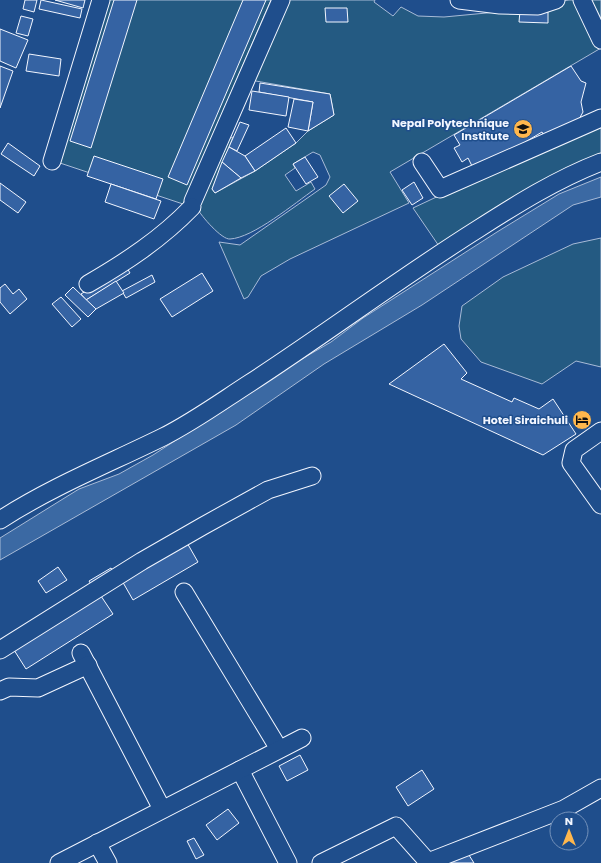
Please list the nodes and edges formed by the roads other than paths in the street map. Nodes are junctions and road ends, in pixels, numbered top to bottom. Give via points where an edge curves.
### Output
1 (101, 0) edge
2 (280, 0) edge
3 (459, 0) edge
4 (556, 0) edge
5 (582, 0) edge
6 (601, 40) edge
7 (601, 118) edge
8 (52, 161) dead end
9 (422, 162) dead end
10 (601, 162) edge
11 (88, 284) dead end
12 (601, 431) edge
13 (312, 476) dead end
14 (601, 505) edge
15 (0, 520) edge
16 (184, 592) dead end
17 (0, 650) edge
18 (0, 691) edge
19 (302, 738) dead end
20 (279, 750) junction
21 (240, 770) junction
22 (601, 788) edge
23 (162, 810) junction
24 (97, 843) junction
25 (59, 863) edge
26 (108, 863) edge
27 (288, 863) edge
28 (320, 863) edge

1 - 8 street
2 - 11 street via 193,204 154,243
3 - 4 street via 538,6
5 - 6 street
7 - 9 street via 440,189
10 - 15 street via 568,175 512,208 393,285 268,371 165,436 48,492
12 - 14 street via 574,450 571,463
13 - 17 street via 268,490 203,526
16 - 20 street
18 - 23 street via 9,687 38,688 84,659
19 - 20 street
20 - 21 street
21 - 23 street
21 - 27 street
22 - 28 street via 564,809 428,862 396,826
23 - 24 street
24 - 25 street
24 - 26 street

